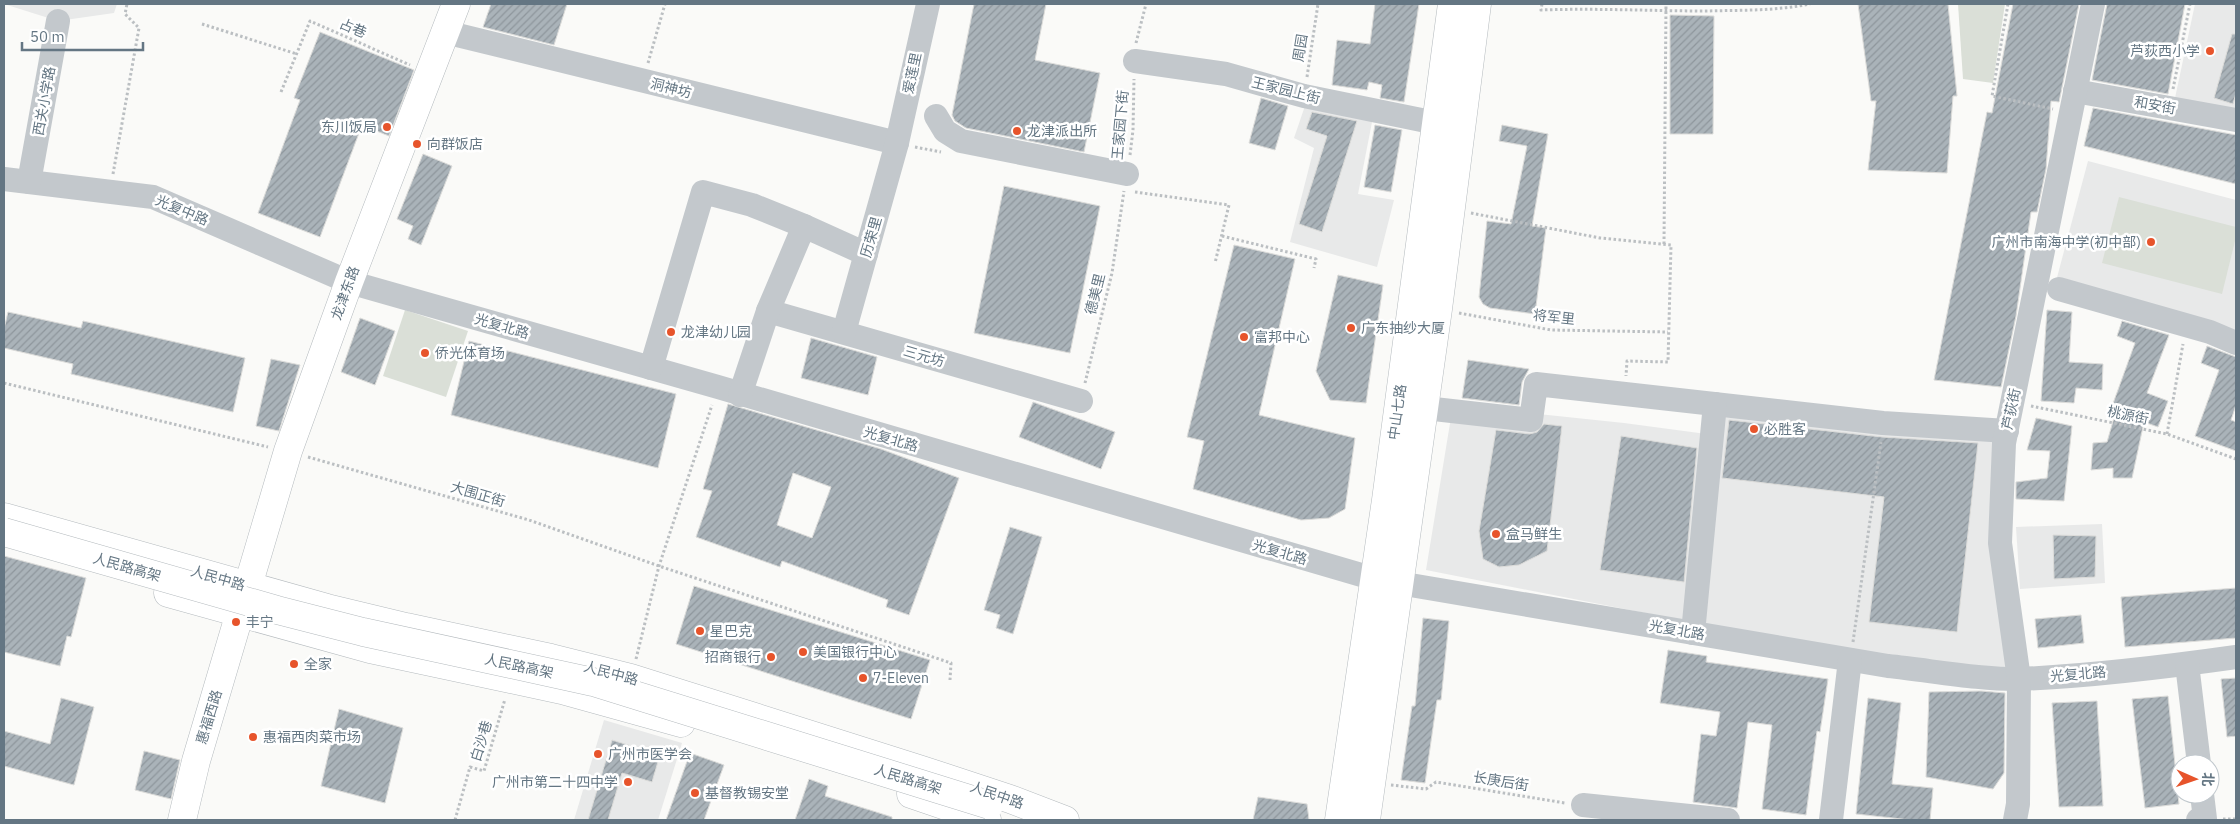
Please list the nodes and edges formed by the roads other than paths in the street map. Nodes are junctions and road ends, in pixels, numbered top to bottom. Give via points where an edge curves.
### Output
1 (456, 4) edge
2 (928, 4) edge
3 (1452, 4) edge
4 (1476, 4) edge
5 (2093, 4) edge
6 (58, 21) dead end
7 (445, 32) junction
8 (1135, 61) road end
9 (2073, 102) junction
10 (936, 116) dead end
11 (2236, 120) edge
12 (1436, 123) junction
13 (897, 143) junction
14 (4, 179) edge
15 (29, 182) junction
16 (1126, 182) road end
17 (804, 226) junction
18 (866, 254) junction
19 (349, 282) junction
20 (2059, 289) dead end
21 (768, 312) junction
22 (844, 332) junction
23 (2236, 343) edge
24 (651, 368) junction
25 (740, 395) junction
26 (1081, 401) road end
27 (1715, 404) junction
28 (1424, 408) junction
29 (2007, 431) junction
30 (4, 517) edge
31 (4, 532) edge
32 (4, 546) edge
33 (1387, 581) junction
34 (248, 587) junction
35 (240, 614) junction
36 (1693, 633) junction
37 (2236, 657) edge
38 (1850, 660) junction
39 (2187, 664) junction
40 (2019, 679) junction
41 (2198, 754) edge
42 (2203, 804) edge
43 (1583, 805) road end
44 (995, 815) edge
45 (182, 820) edge
46 (1029, 820) edge
47 (1065, 820) edge
48 (1339, 820) edge
49 (1366, 820) edge
50 (1728, 820) edge
51 (1831, 820) edge
52 (2015, 820) edge
53 (2198, 820) edge

1 - 7 main road, 龙津东路
2 - 13 street, 爱莲里
3 - 12 main road, 中山七路
4 - 28 main road, 中山七路
5 - 9 street, 芦荻街
6 - 15 street, 西关小学路
7 - 13 street, 洞神坊
7 - 19 main road, 龙津东路
8 - 12 street, 王家园上街 via 1226,74 1304,96
9 - 11 street, 和安街 via 2169,108
9 - 29 street, 芦荻街
10 - 16 street via 945,131 961,142
12 - 33 main road, 中山七路
13 - 18 street, 历荣里
14 - 15 street, 光复中路
15 - 19 street, 光复中路 via 154,197
17 - 18 street
17 - 21 street
17 - 24 street via 752,205 703,192
18 - 22 street, 历荣里
19 - 24 street, 光复北路
19 - 34 main road, 龙津东路 via 288,452
20 - 23 street via 2210,332
21 - 22 street, 三元坊
21 - 25 street
22 - 26 street, 三元坊
24 - 25 street, 光复北路
25 - 33 street, 光复北路
27 - 28 street via 1536,384 1531,420
27 - 29 street via 1883,423
27 - 36 street
28 - 33 main road, 中山七路
29 - 40 street, 芦荻街 via 2000,543
30 - 34 main road, 人民中路
31 - 44 main road, 人民路高架, bridge via 277,610 593,682
32 - 35 main road, 人民中路
33 - 36 street, 光复北路
33 - 48 main road, 中山七路
33 - 49 main road, 中山七路
34 - 35 main road, 惠福西路
34 - 47 main road, 人民中路 via 378,621 631,678 922,770
35 - 44 main road, 人民中路 via 370,649 587,696
35 - 45 main road, 惠福西路
36 - 38 street, 光复北路
37 - 39 street, 光复北路
38 - 40 street, 光复北路
38 - 51 street
39 - 40 street, 光复北路
39 - 41 street
40 - 52 street, 芦荻街 via 2018,804
42 - 53 street via 2205,819
43 - 50 street
44 - 46 main road, 人民路高架

